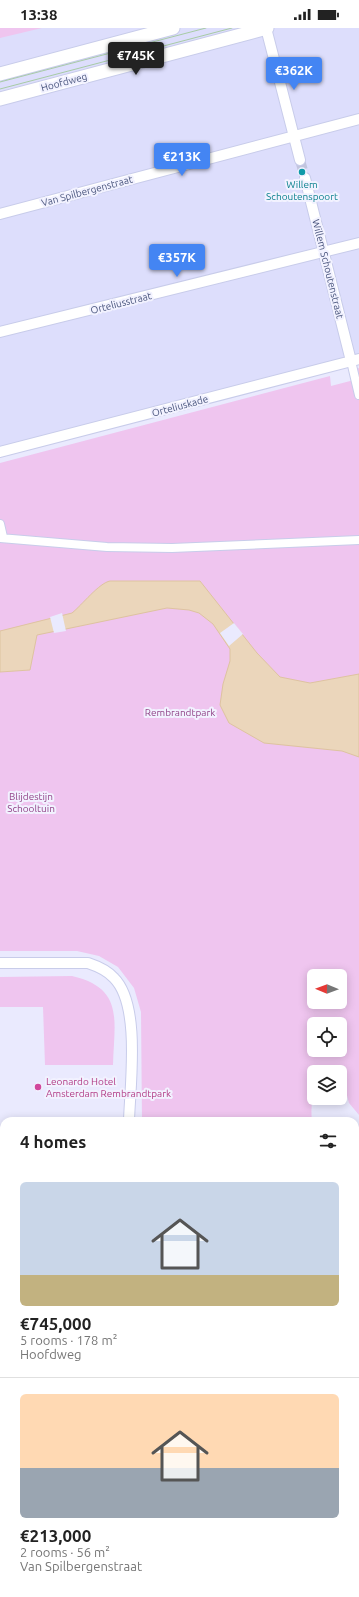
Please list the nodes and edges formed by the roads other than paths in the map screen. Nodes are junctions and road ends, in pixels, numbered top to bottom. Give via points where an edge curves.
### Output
1 (173, 28) edge
2 (266, 28) edge
3 (0, 74) edge
4 (0, 99) edge
5 (359, 119) edge
6 (294, 136) junction
7 (300, 160) tunnel mouth
8 (305, 178) tunnel mouth
9 (0, 214) edge
10 (359, 243) edge
11 (325, 253) junction
12 (0, 332) edge
13 (355, 360) edge
14 (359, 395) edge
15 (0, 452) edge
16 (0, 524) edge
17 (2, 537) edge
18 (359, 540) edge
19 (0, 963) edge
20 (129, 1117) edge

1 - 3 street
2 - 4 street, Hoofdweg
2 - 6 street
5 - 6 street, Van Spilbergenstraat
6 - 7 street
6 - 9 street, Van Spilbergenstraat
8 - 11 street, Willem Schoutenstraat
10 - 11 street, Orteliusstraat
11 - 12 street, Orteliusstraat
11 - 13 street, Willem Schoutenstraat
13 - 14 street
13 - 15 street, Orteliuskade
16 - 17 street
17 - 18 street via 107,547 172,548
19 - 20 street via 88,963 100,967 115,978 125,997 131,1017

